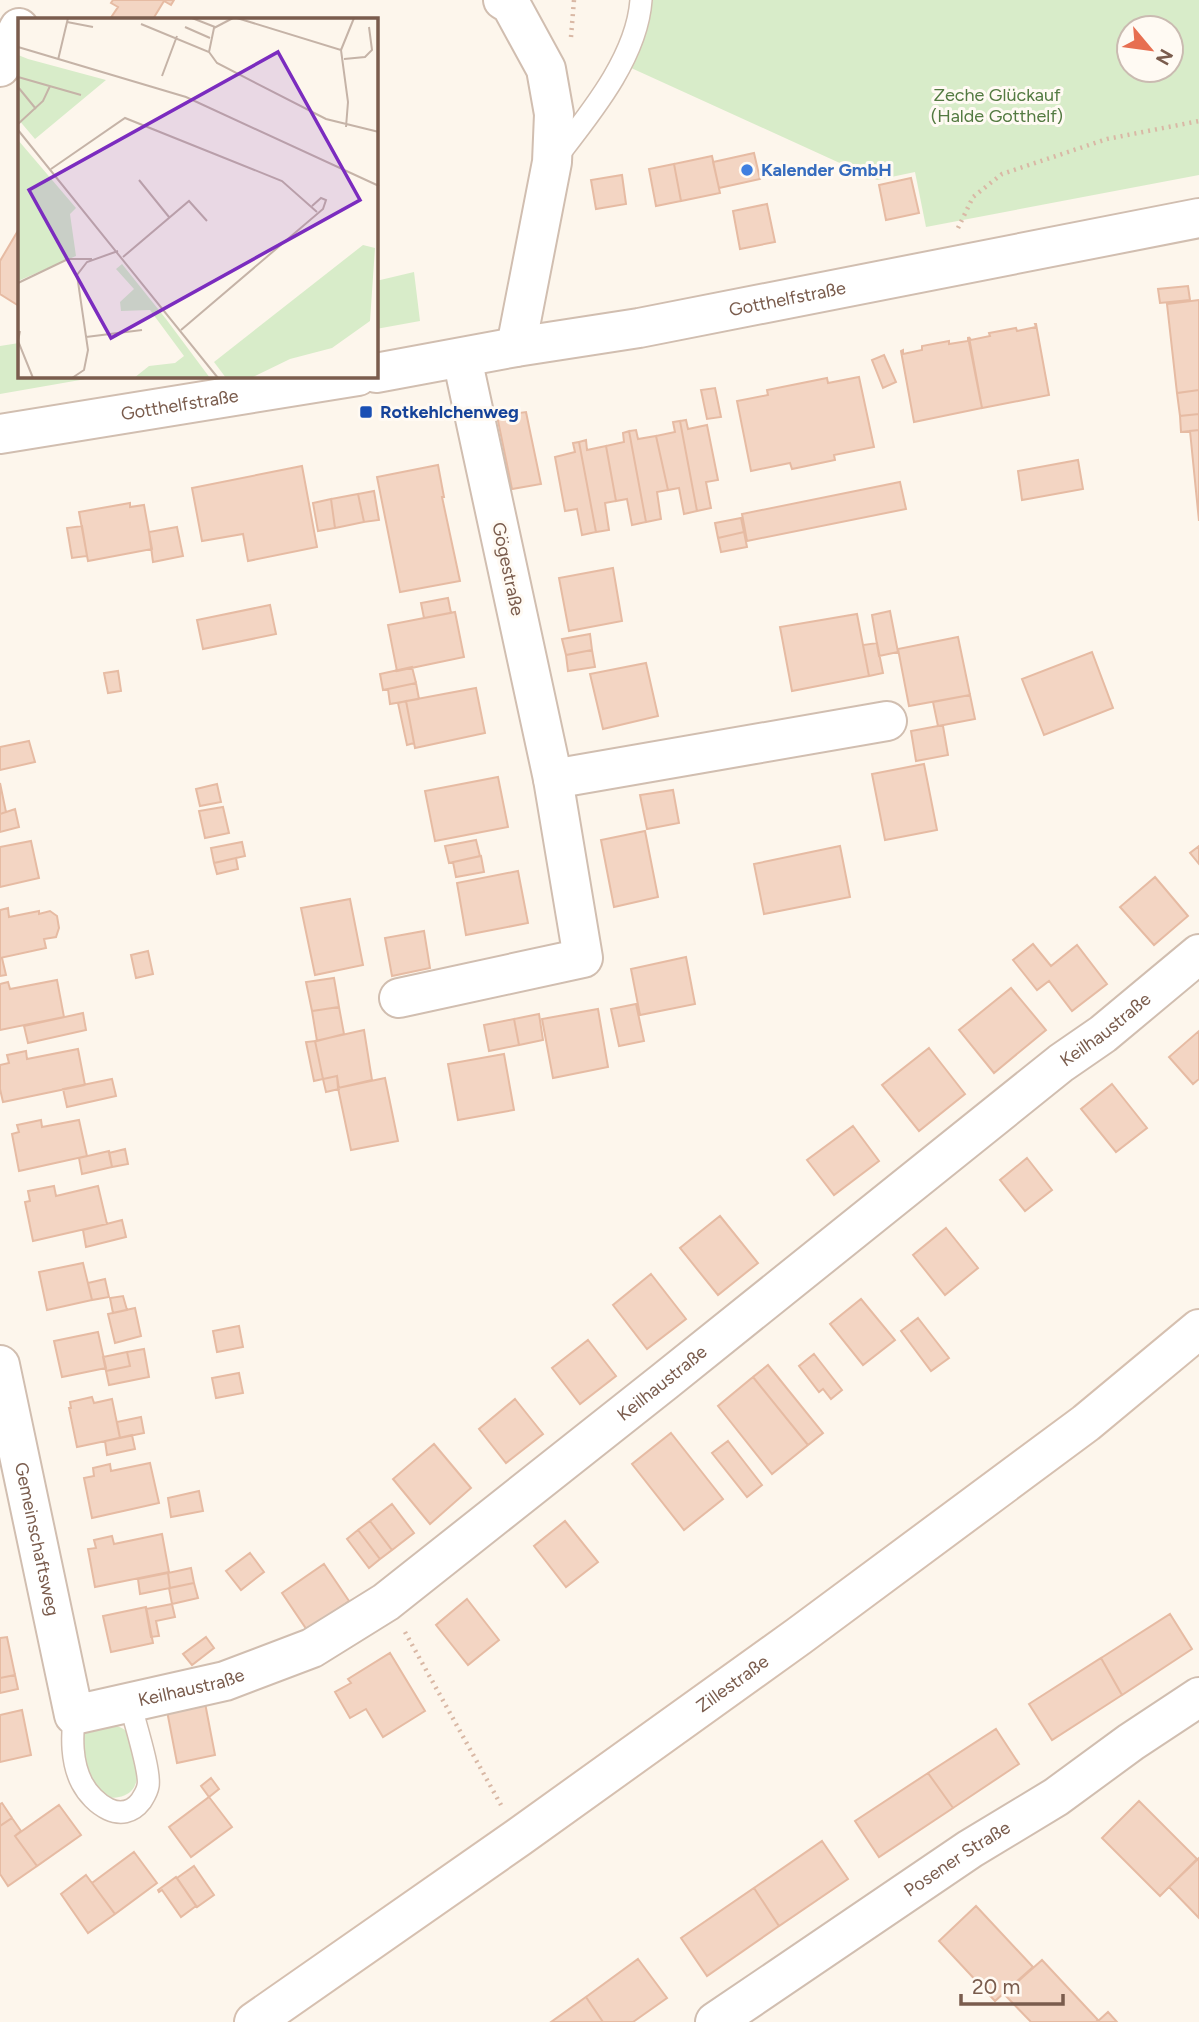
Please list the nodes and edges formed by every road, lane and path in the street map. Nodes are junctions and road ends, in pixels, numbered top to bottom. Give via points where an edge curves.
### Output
1 (31, 0) edge
2 (503, 0) edge
3 (641, 0) edge
4 (23, 18) edge
5 (18, 30) edge
6 (0, 67) edge
7 (1199, 121) edge
8 (552, 162) junction
9 (1199, 218) edge
10 (937, 270) junction
11 (516, 347) junction
12 (462, 358) junction
13 (378, 373) edge
14 (346, 378) edge
15 (0, 434) edge
16 (887, 721) dead end
17 (554, 779) junction
18 (1199, 954) edge
19 (399, 998) dead end
20 (1199, 1329) edge
21 (0, 1365) edge
22 (386, 1602) junction
23 (1199, 1697) edge
24 (130, 1703) junction
25 (74, 1715) junction
26 (519, 1837) junction
27 (254, 2022) edge
28 (715, 2022) edge

1 - 4 street
2 - 8 street via 511,5 546,69 554,114
3 - 8 lane via 629,47 602,99
5 - 6 street
7 - 10 path via 1107,139 1002,174 973,197
8 - 11 street
9 - 10 street, Gotthelfstraße
10 - 11 street, Gotthelfstraße
11 - 12 street, Gotthelfstraße
12 - 13 street, Gotthelfstraße
12 - 17 street, Gögestraße
14 - 15 street, Gotthelfstraße
16 - 17 street
17 - 19 street, Gögestraße via 583,958
18 - 22 street, Keilhaustraße
20 - 26 street, Zillestraße via 1086,1423
21 - 25 street, Gemeinschaftsweg
22 - 24 street, Keilhaustraße via 312,1648 225,1681
22 - 26 path
23 - 28 street, Posener Straße
24 - 25 street, Keilhaustraße
24 - 25 lane via 149,1784 128,1811 118,1813 103,1807 82,1784 75,1761
26 - 27 street, Zillestraße

